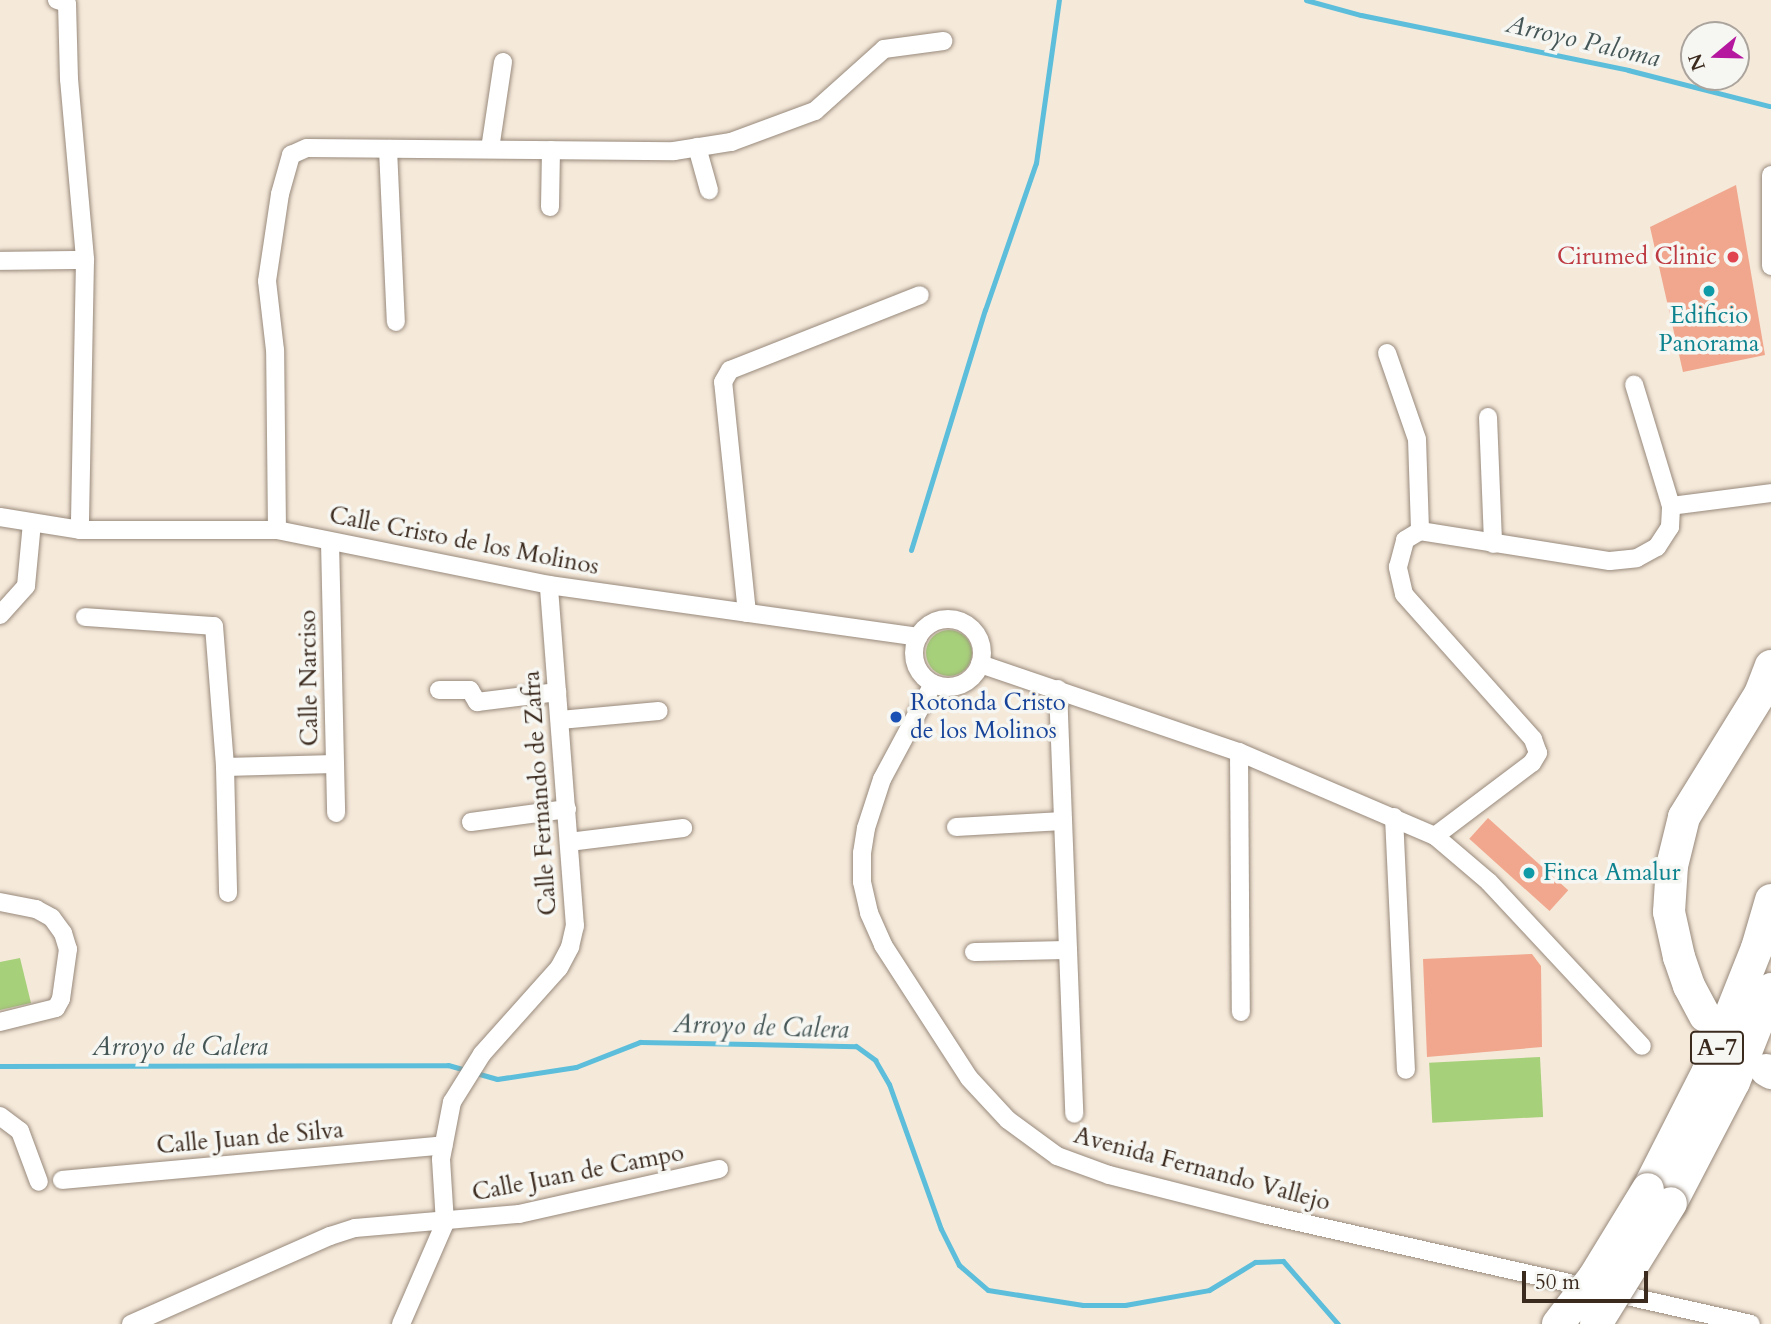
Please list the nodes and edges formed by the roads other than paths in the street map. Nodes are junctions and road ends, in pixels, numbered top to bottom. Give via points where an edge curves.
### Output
1 (57, 0) edge
2 (943, 41) dead end
3 (503, 62) dead end
4 (697, 147) junction
5 (388, 149) junction
6 (490, 149) junction
7 (551, 150) junction
8 (1771, 175) edge
9 (709, 190) dead end
10 (550, 207) dead end
11 (85, 260) junction
12 (0, 261) edge
13 (1771, 266) edge
14 (920, 295) dead end
15 (397, 322) dead end
16 (1387, 353) dead end
17 (1634, 384) dead end
18 (1488, 417) dead end
19 (1771, 493) edge
20 (1671, 506) junction
21 (0, 517) edge
22 (32, 523) junction
23 (80, 530) junction
24 (277, 530) junction
25 (1420, 531) junction
26 (330, 542) junction
27 (1493, 544) junction
28 (549, 584) junction
29 (747, 613) junction
30 (0, 615) edge
31 (85, 617) dead end
32 (918, 637) junction
33 (980, 663) junction
34 (1771, 666) edge
35 (933, 684) junction
36 (1058, 689) junction
37 (439, 690) dead end
38 (557, 692) junction
39 (659, 711) dead end
40 (559, 720) junction
41 (1239, 752) junction
42 (335, 764) junction
43 (225, 767) junction
44 (567, 809) junction
45 (336, 813) dead end
46 (1394, 817) junction
47 (1063, 821) junction
48 (471, 822) dead end
49 (956, 827) dead end
50 (683, 828) dead end
51 (1435, 836) junction
52 (569, 842) junction
53 (228, 893) dead end
54 (1771, 900) edge
55 (0, 902) edge
56 (1068, 950) junction
57 (974, 952) dead end
58 (1771, 989) edge
59 (1241, 1012) dead end
60 (1705, 1016) dead end
61 (0, 1022) edge
62 (1642, 1046) dead end
63 (1406, 1070) dead end
64 (1074, 1114) dead end
65 (0, 1116) edge
66 (443, 1145) junction
67 (719, 1169) dead end
68 (62, 1180) dead end
69 (39, 1182) dead end
70 (1660, 1196) junction
71 (445, 1223) junction
72 (1713, 1317) junction
73 (131, 1324) edge
74 (401, 1324) edge
75 (1559, 1324) edge
76 (1596, 1324) edge
77 (1730, 1324) edge
78 (1751, 1324) edge

1 - 11 street via 67,3
2 - 4 street via 884,49 815,111 731,142
3 - 6 street
4 - 7 street
4 - 9 street
5 - 6 street
5 - 15 street
5 - 24 street via 307,148 291,155 280,194 267,281 275,350
6 - 7 street
7 - 10 street
8 - 13 street
11 - 12 street
11 - 23 street
14 - 29 street via 730,370 723,382
16 - 25 street via 1417,439
17 - 20 street
18 - 27 street
19 - 20 street
20 - 27 street via 1670,527 1657,547 1637,558 1610,561
21 - 22 street, Calle Cristo de los Molinos
22 - 23 street, Calle Cristo de los Molinos
22 - 30 street via 26,586
23 - 24 street, Calle Cristo de los Molinos
24 - 26 street, Calle Cristo de los Molinos
25 - 27 street
25 - 51 street via 1405,540 1401,555 1398,567 1404,594 1533,740 1538,753 1532,763
26 - 28 street, Calle Cristo de los Molinos
26 - 42 street, Calle Narciso
28 - 29 street, Calle Cristo de los Molinos
28 - 38 street, Calle Fernando de Zafra
29 - 32 street, Calle Cristo de los Molinos
31 - 43 street via 214,626
32 - 33 street via 933,622 956,620 974,632 982,652
32 - 35 street via 914,648 917,668
33 - 35 street via 966,682
33 - 36 street
34 - 60 highway via 1760,694 1684,817 1672,866 1669,912 1689,986
35 - 72 street, Avenida Fernando Vallejo via 882,779 866,828 862,882 883,945 969,1077 1008,1120 1057,1156 1109,1175
36 - 41 street
36 - 47 street
37 - 38 street via 470,690 477,702
38 - 40 street, Calle Fernando de Zafra
39 - 40 street
40 - 44 street, Calle Fernando de Zafra
41 - 46 street
41 - 59 street
42 - 43 street
42 - 45 street, Calle Narciso
43 - 53 street
44 - 48 street
44 - 52 street, Calle Fernando de Zafra
46 - 51 street
46 - 63 street
47 - 49 street
47 - 56 street
50 - 52 street
51 - 62 street via 1489,882
52 - 66 street, Calle Fernando de Zafra via 575,926 570,947 559,968 460,1085
54 - 70 highway, A-7 via 1757,948
55 - 61 street via 36,909 52,919 68,949 56,1008
56 - 57 street
56 - 64 street
58 - 70 highway, A-7 via 1734,1082
65 - 69 street via 20,1131
66 - 68 street, Calle Juan de Silva
66 - 71 street, Calle Fernando de Zafra
67 - 71 street, Calle Juan de Campo via 519,1214
70 - 75 highway, A-7, bridge
70 - 76 highway, A-7, bridge
71 - 73 street, Calle Juan de Campo via 355,1228 330,1236
71 - 74 street, Calle Fernando de Zafra
72 - 77 street, Avenida Fernando Vallejo
72 - 78 street, Avenida Fernando Vallejo

